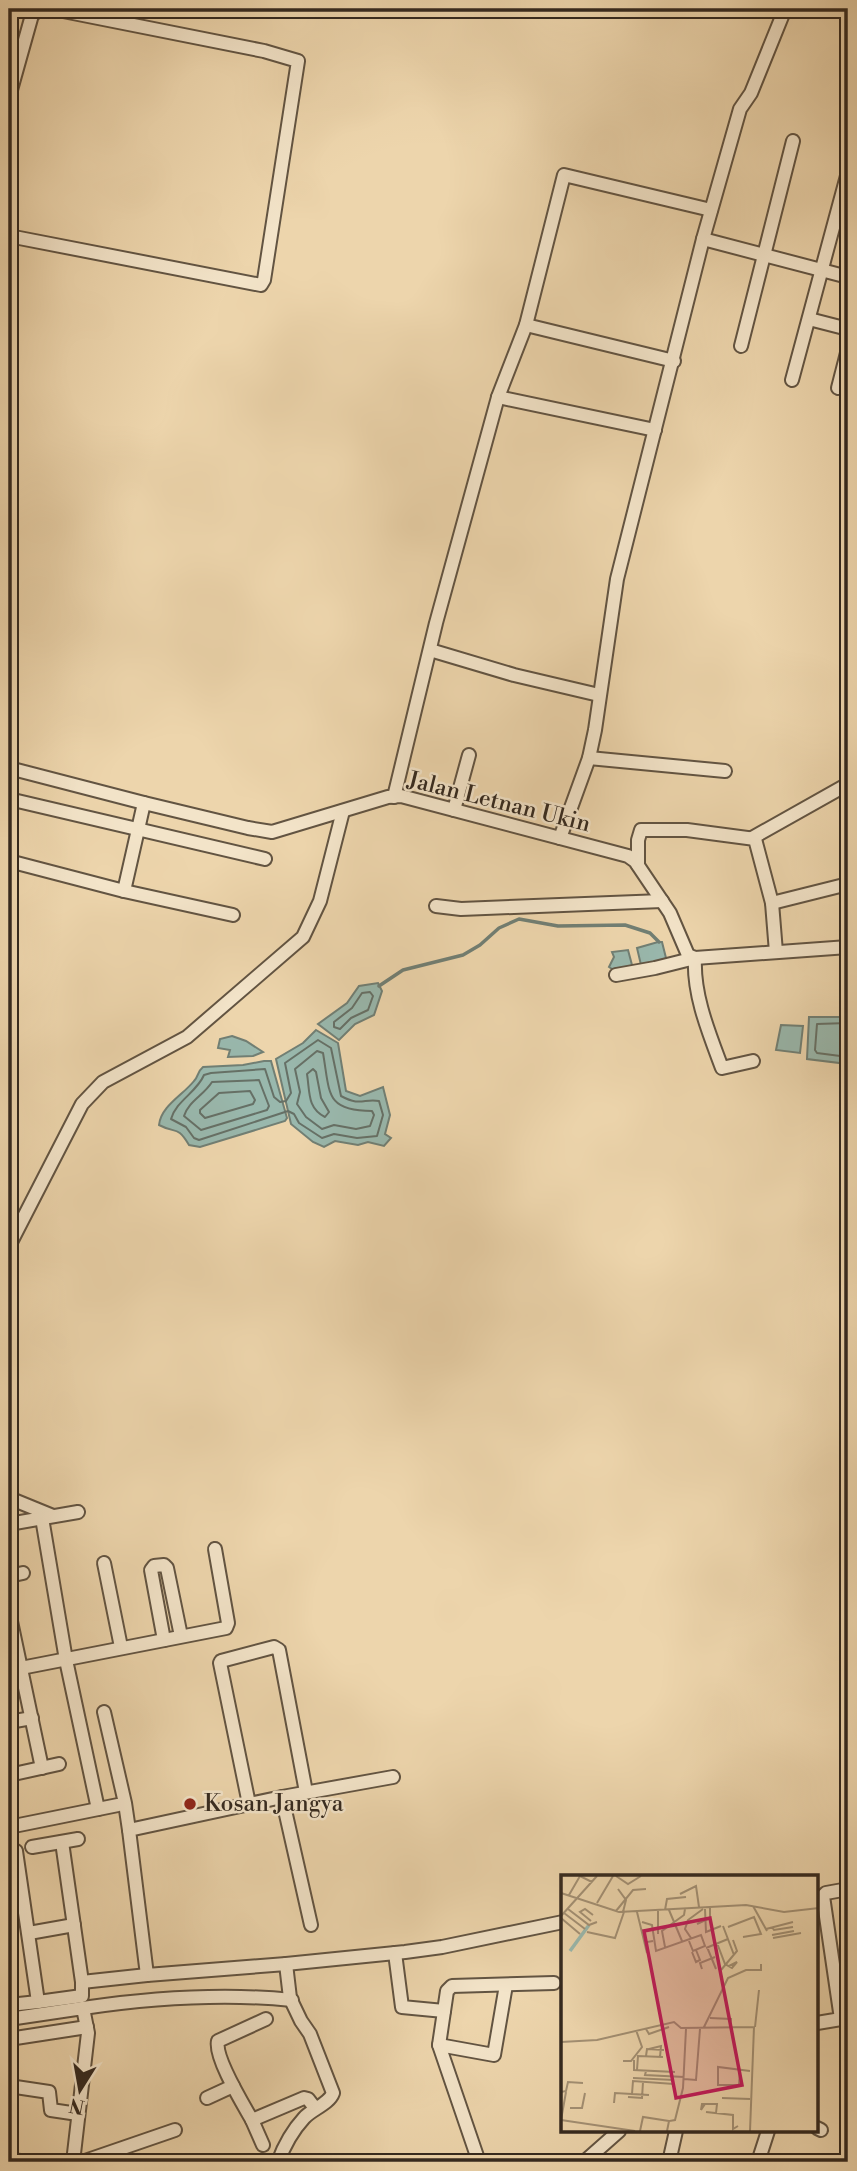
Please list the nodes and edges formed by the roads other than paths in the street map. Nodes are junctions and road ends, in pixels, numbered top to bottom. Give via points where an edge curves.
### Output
1 (40, 9) edge
2 (53, 9) edge
3 (785, 9) edge
4 (9, 97) edge
5 (793, 141) dead end
6 (848, 175) edge
7 (711, 210) junction
8 (835, 222) junction
9 (848, 226) edge
10 (9, 236) edge
11 (703, 239) junction
12 (765, 254) junction
13 (822, 270) junction
14 (848, 277) edge
15 (808, 319) junction
16 (526, 324) junction
17 (848, 329) edge
18 (741, 346) dead end
19 (848, 349) edge
20 (674, 360) junction
21 (792, 380) dead end
22 (838, 388) dead end
23 (498, 397) junction
24 (654, 430) junction
25 (430, 650) junction
26 (599, 695) junction
27 (469, 755) dead end
28 (589, 758) junction
29 (9, 768) edge
30 (725, 771) dead end
31 (848, 784) edge
32 (394, 797) junction
33 (9, 799) edge
34 (144, 803) junction
35 (454, 810) junction
36 (343, 811) junction
37 (138, 829) junction
38 (560, 838) junction
39 (752, 838) junction
40 (265, 859) dead end
41 (9, 861) edge
42 (638, 865) junction
43 (848, 884) edge
44 (124, 891) junction
45 (662, 901) junction
46 (772, 903) junction
47 (436, 905) dead end
48 (233, 915) dead end
49 (848, 947) edge
50 (776, 952) junction
51 (695, 958) junction
52 (616, 975) dead end
53 (753, 1061) dead end
54 (9, 1246) edge
55 (9, 1498) edge
56 (78, 1512) dead end
57 (48, 1517) junction
58 (9, 1524) edge
59 (215, 1549) dead end
60 (104, 1563) dead end
61 (23, 1573) dead end
62 (9, 1576) edge
63 (10, 1620) edge
64 (181, 1636) junction
65 (164, 1640) junction
66 (121, 1647) junction
67 (66, 1660) junction
68 (21, 1668) junction
69 (104, 1712) dead end
70 (32, 1718) junction
71 (9, 1722) edge
72 (59, 1764) dead end
73 (42, 1768) junction
74 (9, 1775) edge
75 (393, 1777) dead end
76 (306, 1792) junction
77 (282, 1797) junction
78 (249, 1804) junction
79 (118, 1805) dead end
80 (98, 1809) junction
81 (9, 1827) edge
82 (129, 1830) junction
83 (78, 1839) dead end
84 (62, 1842) junction
85 (32, 1847) dead end
86 (9, 1853) edge
87 (848, 1889) edge
88 (561, 1922) edge
89 (74, 1925) junction
90 (312, 1925) dead end
91 (29, 1933) junction
92 (395, 1953) junction
93 (286, 1964) junction
94 (147, 1975) junction
95 (82, 1982) junction
96 (554, 1983) dead end
97 (506, 1985) junction
98 (292, 2000) junction
99 (38, 2002) junction
100 (9, 2005) edge
101 (83, 2008) junction
102 (444, 2011) junction
103 (9, 2019) edge
104 (267, 2019) dead end
105 (818, 2023) edge
106 (87, 2027) junction
107 (9, 2039) edge
108 (439, 2045) junction
109 (9, 2086) edge
110 (233, 2086) junction
111 (207, 2098) dead end
112 (315, 2108) junction
113 (78, 2114) junction
114 (252, 2120) junction
115 (175, 2130) dead end
116 (618, 2132) edge
117 (676, 2132) edge
118 (768, 2132) edge
119 (263, 2145) dead end
120 (9, 2160) edge
121 (33, 2162) edge
122 (73, 2162) edge
123 (82, 2162) edge
124 (278, 2162) edge
125 (479, 2162) edge
126 (584, 2162) edge
127 (669, 2162) edge
128 (758, 2162) edge

1 - 4 street via 32,15
2 - 10 street via 298,61 264,280 261,285
3 - 7 street via 740,109
5 - 12 street
6 - 8 street
7 - 11 street
7 - 16 street via 564,175
8 - 9 street
8 - 13 street
11 - 12 street
11 - 20 street
12 - 13 street
12 - 18 street
13 - 14 street
13 - 15 street
15 - 17 street
15 - 21 street
16 - 20 street
16 - 23 street
19 - 22 street
20 - 24 street
23 - 24 street
23 - 25 street
24 - 26 street via 617,579
25 - 26 street
25 - 32 street
26 - 28 street
27 - 35 street
28 - 30 street
28 - 38 street
29 - 34 street, Jalan Letnan Ukin
31 - 39 street
32 - 35 street, Jalan Letnan Ukin
32 - 36 street, Jalan Letnan Ukin
33 - 37 street
34 - 36 street, Jalan Letnan Ukin via 272,832
34 - 37 street
35 - 38 street, Jalan Letnan Ukin
36 - 54 street via 320,901 303,937 187,1037 95,1088 82,1104
37 - 40 street
37 - 44 street
38 - 42 street, Jalan Letnan Ukin via 628,856
39 - 42 street via 641,830
39 - 46 street
41 - 44 street
42 - 45 street
43 - 46 street
44 - 48 street
45 - 47 street via 461,909
45 - 51 street via 688,955
46 - 50 street
49 - 50 street
50 - 51 street
51 - 52 street
51 - 53 street via 699,995 722,1068
55 - 57 street
56 - 57 street
57 - 58 street
57 - 67 street
59 - 64 street via 228,1626
60 - 66 street
61 - 62 street
63 - 68 street
64 - 65 street
64 - 65 street via 167,1568 154,1566 151,1570
65 - 66 street
66 - 67 street
67 - 68 street
67 - 80 street
68 - 70 street
69 - 82 street
70 - 71 street
70 - 73 street
72 - 73 street
73 - 74 street
75 - 76 street
76 - 77 street
76 - 78 street via 279,1650 274,1647 220,1663
77 - 78 street
77 - 90 street
78 - 82 street
79 - 80 street
80 - 81 street
82 - 94 street
83 - 84 street
84 - 85 street
84 - 89 street
86 - 91 street via 16,1851
87 - 105 street via 823,1896 841,2019
88 - 92 street
89 - 91 street
89 - 95 street
91 - 99 street
92 - 93 street
92 - 102 street via 402,2007
93 - 94 street
93 - 98 street
94 - 95 street
95 - 99 street via 82,1996
96 - 97 street
97 - 102 street via 450,1987
97 - 108 street via 493,2056
98 - 101 street via 236,1997
98 - 112 street via 333,2091 330,2099
99 - 100 street
101 - 103 street
101 - 106 street
102 - 108 street
104 - 110 street via 218,2041
106 - 107 street
106 - 113 street
108 - 125 street
109 - 113 street via 49,2092 51,2110
110 - 111 street
110 - 114 street
112 - 114 street via 304,2098
112 - 124 street via 293,2131
113 - 122 street
114 - 119 street
115 - 123 street
116 - 126 street
117 - 127 street
118 - 128 street
120 - 121 street

